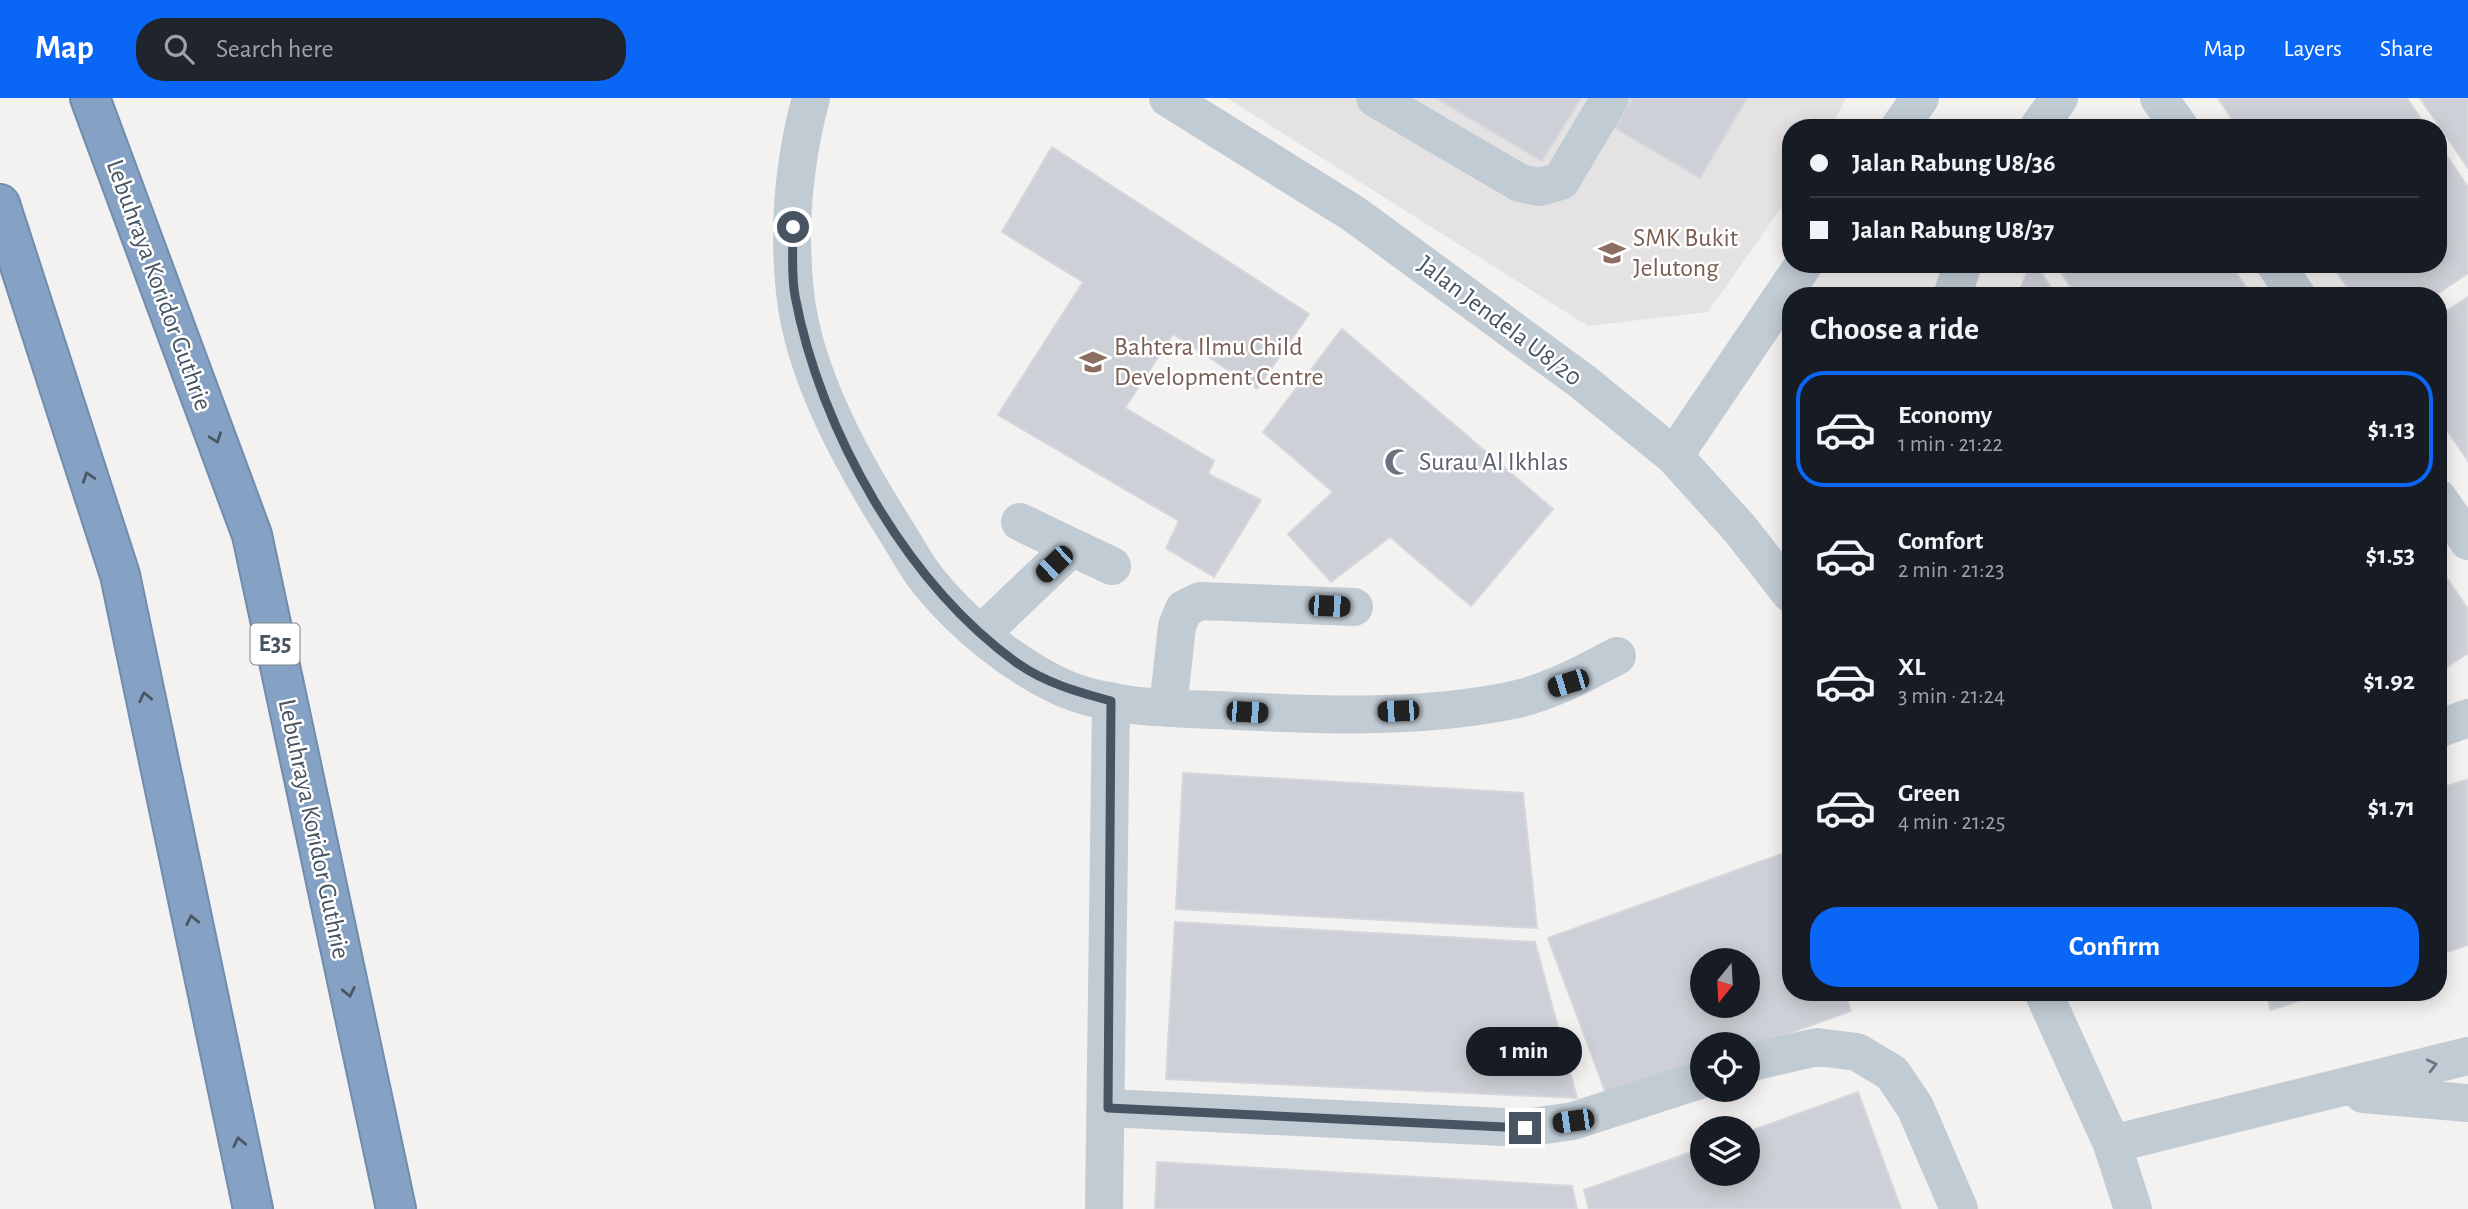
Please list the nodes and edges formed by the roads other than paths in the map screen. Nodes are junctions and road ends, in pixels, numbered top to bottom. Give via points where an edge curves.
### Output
1 (90, 98) edge
2 (811, 98) edge
3 (1168, 98) edge
4 (1375, 98) edge
5 (1610, 98) edge
6 (2059, 98) edge
7 (2159, 98) edge
8 (2044, 119) edge
9 (2174, 119) edge
10 (0, 204) edge
11 (1782, 296) edge
12 (1674, 456) junction
13 (2447, 511) edge
14 (1020, 522) dead end
15 (2468, 541) edge
16 (1072, 547) junction
17 (1112, 566) dead end
18 (1782, 583) edge
19 (1354, 607) dead end
20 (981, 634) junction
21 (1617, 656) dead end
22 (1111, 701) junction
23 (1167, 708) junction
24 (2468, 719) edge
25 (2447, 726) edge
26 (2047, 1001) edge
27 (2468, 1056) edge
28 (1760, 1060) edge
29 (1690, 1083) edge
30 (2319, 1094) junction
31 (2468, 1103) edge
32 (1108, 1108) junction
33 (2112, 1144) junction
34 (253, 1209) edge
35 (396, 1209) edge
36 (1104, 1209) edge
37 (1959, 1209) edge
38 (2133, 1209) edge

1 -> 35 highway, Lebuhraya Koridor Guthrie / E35 via 252,535
2 - 20 street via 792,205 795,293 809,356 844,442 876,501 928,582
3 - 12 street, Jalan Jendela U8/20 via 1354,214 1583,382
4 - 5 street via 1520,183 1541,187 1561,181
6 - 8 street
7 - 9 street
34 -> 10 highway via 120,575
11 - 12 street
12 - 18 street, Jalan Jendela U8/20
13 - 15 street
14 - 16 street
16 - 17 street
16 - 20 street
19 - 23 street via 1200,601 1184,609 1177,626
20 - 22 street via 1019,664 1064,688
21 - 23 street via 1568,683 1514,699 1447,710 1301,714
22 - 23 street
22 - 32 street
24 - 25 street
26 - 33 street
30 -> 27 street
28 - 37 street via 1817,1047 1857,1052 1892,1073 1915,1107
29 - 32 street via 1573,1121 1525,1128
30 - 31 street
30 - 33 street
32 - 36 street
33 - 38 street

